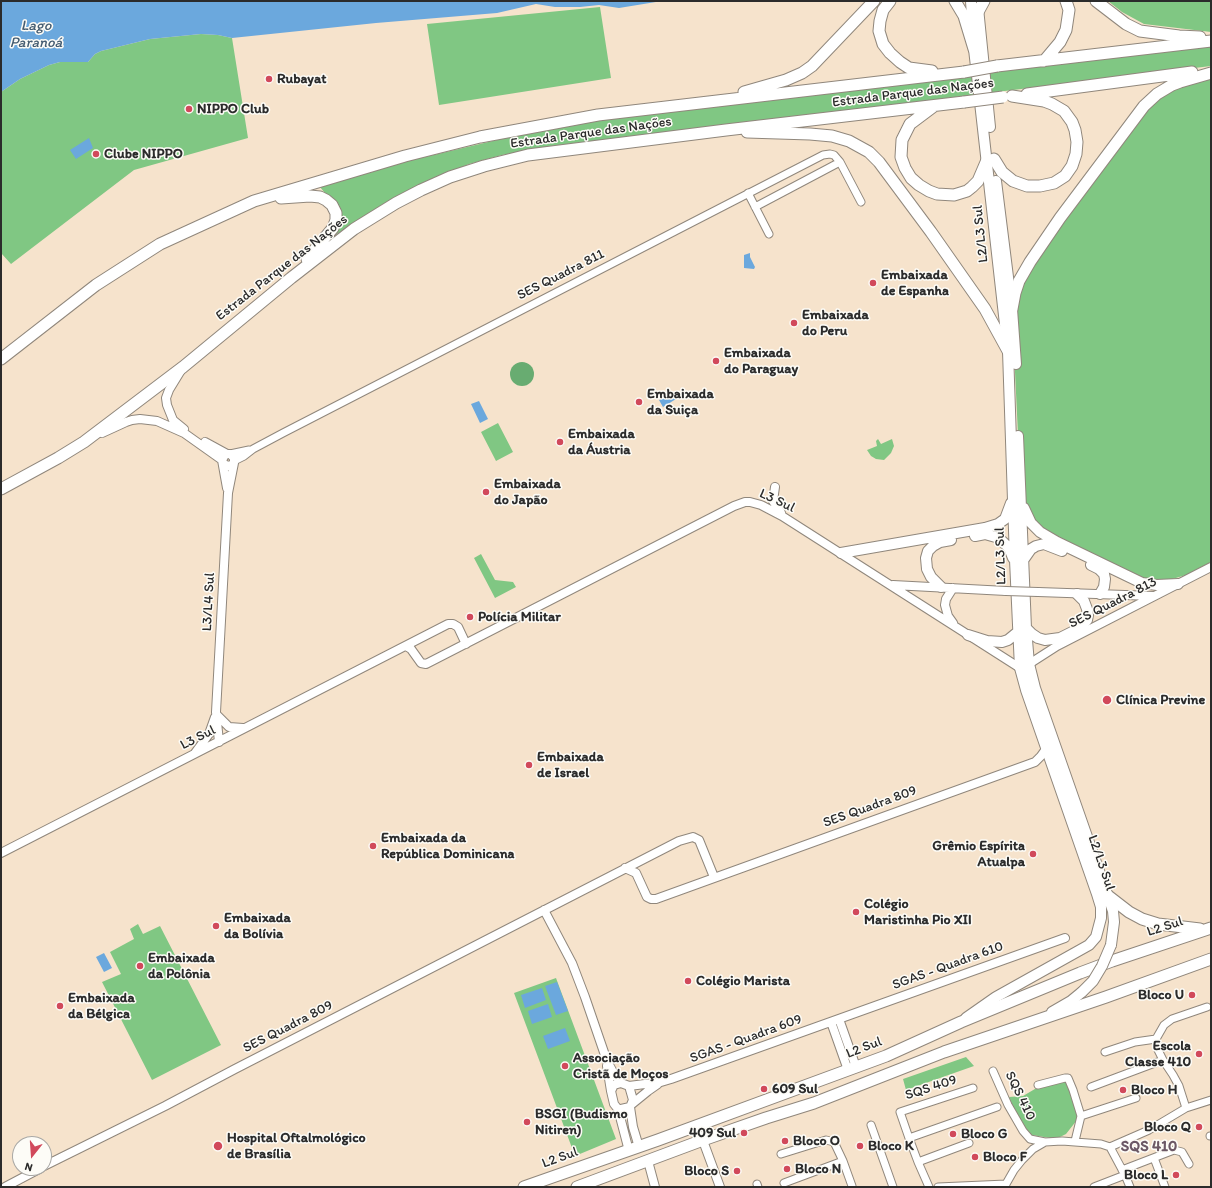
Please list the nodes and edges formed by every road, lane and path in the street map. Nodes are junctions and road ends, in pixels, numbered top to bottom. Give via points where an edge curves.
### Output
1 (874, 1) edge
2 (890, 1) edge
3 (955, 1) edge
4 (971, 1) edge
5 (984, 1) edge
6 (1066, 1) edge
7 (1096, 1) edge
8 (978, 7) edge
9 (1211, 36) edge
10 (1211, 41) edge
11 (974, 49) junction
12 (1044, 61) junction
13 (1211, 70) edge
14 (961, 72) junction
15 (1211, 73) edge
16 (1007, 97) junction
17 (703, 102) junction
18 (935, 105) junction
19 (726, 130) junction
20 (991, 160) junction
21 (840, 162) junction
22 (748, 193) junction
23 (254, 201) junction
24 (861, 202) dead end
25 (755, 207) junction
26 (769, 234) dead end
27 (291, 278) junction
28 (1012, 309) junction
29 (1008, 351) junction
30 (1, 359) edge
31 (183, 366) junction
32 (84, 442) junction
33 (228, 459) junction
34 (775, 486) dead end
35 (1, 489) edge
36 (1017, 496) junction
37 (782, 516) junction
38 (841, 553) junction
39 (1019, 560) junction
40 (1211, 567) edge
41 (1178, 584) junction
42 (892, 585) junction
43 (941, 587) junction
44 (953, 588) junction
45 (1077, 594) junction
46 (1100, 594) junction
47 (1155, 596) junction
48 (954, 626) junction
49 (1023, 629) junction
50 (968, 635) junction
51 (466, 644) junction
52 (410, 645) junction
53 (1025, 666) junction
54 (216, 715) junction
55 (246, 728) junction
56 (215, 744) junction
57 (1046, 749) junction
58 (193, 755) junction
59 (1035, 762) junction
60 (1052, 766) junction
61 (1, 854) edge
62 (640, 860) junction
63 (625, 868) junction
64 (636, 873) junction
65 (714, 877) junction
66 (1107, 895) junction
67 (544, 910) junction
68 (1208, 929) edge
69 (1065, 938) dead end
70 (1211, 959) edge
71 (1207, 1007) dead end
72 (835, 1021) junction
73 (960, 1022) junction
74 (1033, 1022) junction
75 (1156, 1039) junction
76 (1105, 1052) dead end
77 (1163, 1060) junction
78 (607, 1061) junction
79 (852, 1068) junction
80 (993, 1071) dead end
81 (661, 1082) junction
82 (621, 1083) junction
83 (1038, 1084) dead end
84 (629, 1086) junction
85 (1091, 1087) dead end
86 (973, 1088) dead end
87 (610, 1091) junction
88 (1136, 1098) dead end
89 (1211, 1100) edge
90 (761, 1102) junction
91 (631, 1106) junction
92 (997, 1107) dead end
93 (1186, 1108) junction
94 (618, 1109) junction
95 (1081, 1116) junction
96 (766, 1118) junction
97 (871, 1124) dead end
98 (687, 1129) junction
99 (909, 1138) junction
100 (703, 1140) junction
101 (1075, 1141) junction
102 (1045, 1142) junction
103 (969, 1143) dead end
104 (1110, 1147) junction
105 (634, 1149) junction
106 (782, 1154) dead end
107 (1154, 1158) junction
108 (648, 1161) junction
109 (843, 1161) junction
110 (52, 1162) edge
111 (593, 1162) junction
112 (918, 1162) junction
113 (1189, 1164) dead end
114 (577, 1168) junction
115 (1123, 1172) junction
116 (25, 1176) edge
117 (602, 1178) junction
118 (784, 1183) dead end
119 (1007, 1185) edge
120 (579, 1186) edge
121 (4, 1187) edge
122 (524, 1187) edge
123 (656, 1187) edge
124 (720, 1187) edge
125 (851, 1187) edge
126 (893, 1187) edge
127 (929, 1187) edge
128 (938, 1187) edge
129 (1094, 1187) edge
130 (1130, 1187) edge
131 (1165, 1187) edge

1 - 17 main road via 823,56 802,73 768,86
2 - 14 main road via 883,10 879,31 883,44 890,53 909,68
3 - 11 main road via 964,16
4 - 11 main road, L2/L3 Sul
5 - 8 main road
6 - 12 main road via 1069,10 1066,30 1060,42
7 - 9 main road via 1126,24 1140,31 1179,36
8 - 20 main road, L2/L3 Sul
10 - 12 main road, Estrada Parque das Nações
11 - 20 main road, L2/L3 Sul
12 - 14 main road, Estrada Parque das Nações, bridge
13 - 16 main road, Estrada Parque das Nações
14 - 17 main road, Estrada Parque das Nações
15 - 28 main road via 1168,87 1144,106 1030,262 1019,281
16 - 18 main road, Estrada Parque das Nações, bridge
16 - 20 main road via 1044,101 1064,111 1075,130 1075,158 1069,171 1059,180 1036,186 1013,181
17 - 23 main road, Estrada Parque das Nações via 598,115 480,137 405,156
18 - 19 main road, Estrada Parque das Nações
18 - 20 main road via 910,124 902,140 901,157 911,178 918,185 937,194 954,195 967,191 978,181
19 - 27 main road, Estrada Parque das Nações via 528,155 450,177 396,203 354,229
19 - 29 main road via 832,136 849,141 869,152 879,162 985,309
20 - 28 main road, L2/L3 Sul
20 - 29 main road, L2/L3 Sul
21 - 22 street, SES Quadra 811 via 830,154 823,154
21 - 24 street
21 - 25 street
22 - 25 street
22 - 33 street, SES Quadra 811 via 253,449 244,456
23 - 27 main road via 320,197 332,205 336,213 333,228
23 - 30 main road, Estrada Parque das Nações via 176,236 133,260 96,285
25 - 26 street
27 - 31 main road, Estrada Parque das Nações
28 - 36 main road, L2/L3 Sul
29 - 36 main road, L2/L3 Sul
31 - 32 main road, Estrada Parque das Nações
31 - 33 street via 166,398 171,416 183,428
32 - 33 street via 126,422 149,420 166,424
32 - 35 main road, Estrada Parque das Nações
33 - 54 street, L3/L4 Sul
34 - 37 street via 773,501
36 - 38 main road via 1005,519 998,524
36 - 39 main road, L2/L3 Sul
36 - 41 main road via 1031,523 1056,542 1142,583
37 - 38 street, L3 Sul
37 - 51 street, L3 Sul via 750,502 734,506
38 - 42 street, L3 Sul
39 - 43 main road via 1003,541 993,535 940,542 928,551 926,558 931,577
39 - 46 main road via 1036,546 1044,544 1053,547 1099,569 1105,579
39 - 49 main road, L2/L3 Sul
40 - 41 street, SES Quadra 813
41 - 47 street, SES Quadra 813
42 - 43 street
42 - 48 street, L3 Sul
43 - 44 street
44 - 45 street, bridge
44 - 48 street via 945,604
45 - 46 street
45 - 49 main road via 1088,609 1087,620 1083,625 1060,638 1045,640
46 - 47 street
47 - 53 street, SES Quadra 813 via 1057,646
48 - 50 street, L3 Sul
49 - 50 main road via 1002,642 987,641
49 - 53 main road, L2/L3 Sul
50 - 53 street, L3 Sul
51 - 52 street, L3 Sul via 426,664 421,663
51 - 52 street, L3 Sul via 458,627 448,624
52 - 55 street, L3 Sul
53 - 57 main road, L2/L3 Sul via 1026,690
53 - 66 main road, L2/L3 Sul
54 - 55 street via 229,727
54 - 56 street, L3/L4 Sul
54 - 58 street via 209,734
55 - 56 street, L3 Sul
56 - 58 street, L3 Sul
57 - 59 street
57 - 60 main road, L2/L3 Sul
58 - 61 street, L3 Sul
59 - 60 street
59 - 65 street, SES Quadra 809
60 - 73 main road, L2/L3 Sul via 1101,907 1100,927 1096,937 1079,952 996,997
62 - 63 street, SES Quadra 809
62 - 64 street
62 - 65 street, SES Quadra 809 via 679,841 695,838 702,845
63 - 64 street
63 - 67 street, SES Quadra 809
64 - 65 street, SES Quadra 809 via 647,897 651,899
66 - 68 main road via 1128,912 1142,919 1158,924
66 - 74 main road, L2/L3 Sul, bridge via 1114,922 1111,945 1102,966 1082,992
67 - 78 street via 572,963
67 - 110 street, SES Quadra 809
68 - 73 main road, L2 Sul via 1093,968
69 - 72 street, SGAS - Quadra 610
70 - 74 main road
71 - 75 street via 1164,1024
72 - 79 street
72 - 81 street, SGAS - Quadra 609
73 - 79 main road, L2 Sul via 886,1056
74 - 96 main road via 944,1052 814,1103
75 - 76 street via 1135,1042
75 - 77 street
77 - 85 street
77 - 93 street via 1179,1086
78 - 82 street
78 - 87 street
79 - 90 main road, L2 Sul
80 - 102 street, SQS 410 via 1023,1131 1030,1139
81 - 84 street, SGAS - Quadra 609
81 - 91 street, SGAS - Quadra 609
82 - 84 street
82 - 87 street via 614,1085
83 - 95 street, SQS 410 via 1068,1078
84 - 91 street via 633,1096
86 - 99 street, SQS 409 via 900,1112
87 - 94 street
88 - 95 street
89 - 93 street
90 - 96 main road via 760,1111
90 - 98 main road, L2 Sul
91 - 94 street
91 - 105 street
92 - 99 street
93 - 104 street via 1149,1130
94 - 105 street
95 - 101 street
96 - 100 main road
97 - 126 street
98 - 100 street via 699,1134
98 - 105 main road, L2 Sul
99 - 112 street, SQS 409
100 - 108 main road
100 - 124 street
101 - 102 street, SQS 410
101 - 104 street, SQS 410
102 - 119 street via 1022,1160
103 - 112 street
104 - 115 street
105 - 111 main road, L2 Sul
106 - 109 street via 826,1140 834,1142
107 - 113 street via 1179,1150
107 - 115 street
107 - 131 street
108 - 117 main road
108 - 123 street
109 - 118 street
109 - 125 street
111 - 114 main road, L2 Sul
111 - 117 main road via 594,1171
112 - 127 street, SQS 409
114 - 120 main road via 584,1176
114 - 122 main road, L2 Sul
115 - 129 street
115 - 130 street
116 - 121 street
117 - 120 main road
119 - 128 street

